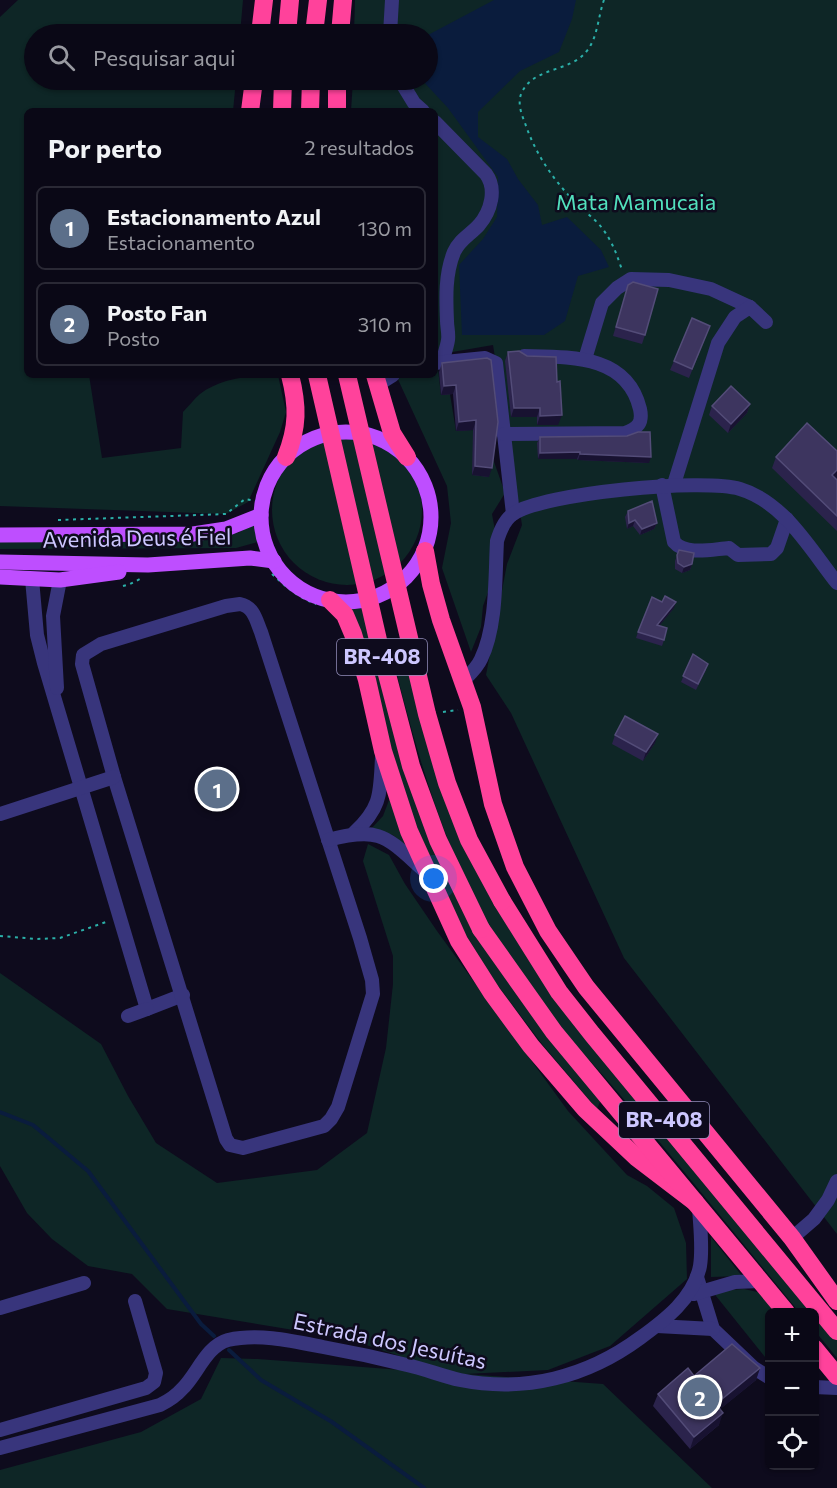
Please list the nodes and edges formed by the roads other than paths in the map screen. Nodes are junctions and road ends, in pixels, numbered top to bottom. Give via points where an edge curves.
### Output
1 (264, 0) edge
2 (290, 0) edge
3 (318, 0) edge
4 (343, 0) edge
5 (392, 0) edge
6 (261, 24) edge
7 (288, 24) edge
8 (315, 24) edge
9 (341, 24) edge
10 (391, 24) edge
11 (253, 90) edge
12 (283, 90) edge
13 (311, 90) edge
14 (337, 90) edge
15 (406, 90) edge
16 (250, 108) edge
17 (282, 108) edge
18 (310, 108) edge
19 (337, 108) edge
20 (420, 108) edge
21 (438, 125) edge
22 (750, 307) junction
23 (766, 321) dead end
24 (524, 356) edge
25 (585, 359) junction
26 (438, 363) edge
27 (291, 378) edge
28 (318, 378) edge
29 (348, 378) edge
30 (376, 380) edge
31 (504, 434) junction
32 (286, 456) junction
33 (407, 457) junction
34 (668, 485) junction
35 (262, 509) junction
36 (513, 514) junction
37 (787, 519) junction
38 (0, 536) edge
39 (425, 551) junction
40 (274, 561) junction
41 (0, 562) edge
42 (148, 565) junction
43 (0, 577) edge
44 (32, 579) junction
45 (60, 580) junction
46 (837, 583) edge
47 (330, 600) junction
48 (463, 681) junction
49 (59, 711) junction
50 (383, 751) junction
51 (114, 777) junction
52 (80, 788) junction
53 (0, 814) edge
54 (354, 833) junction
55 (328, 840) junction
56 (428, 873) junction
57 (183, 995) junction
58 (147, 1009) junction
59 (128, 1016) dead end
60 (837, 1181) edge
61 (697, 1205) junction
62 (792, 1238) junction
63 (760, 1281) junction
64 (84, 1283) dead end
65 (699, 1284) junction
66 (135, 1301) dead end
67 (837, 1301) edge
68 (0, 1308) edge
69 (783, 1308) edge
70 (657, 1326) junction
71 (713, 1329) junction
72 (837, 1331) edge
73 (819, 1354) edge
74 (765, 1375) edge
75 (837, 1376) edge
76 (819, 1387) edge
77 (837, 1388) edge
78 (0, 1430) edge
79 (0, 1448) edge

1 - 6 highway
2 - 7 highway
3 - 8 highway
4 - 9 highway
5 - 10 street
11 - 16 highway
12 - 17 highway
13 - 18 highway
14 - 19 highway
15 - 20 street
21 - 26 street via 486,174 492,183 492,194 486,214 458,243 451,261 447,276 448,338
22 - 23 street
22 - 25 street via 711,289 669,280 631,279 602,303
22 - 34 street via 735,317 718,342
24 - 25 street
25 - 31 street via 608,368 632,387 642,417 636,429 626,433
26 - 31 street via 485,358 496,363
27 - 32 highway via 296,417
28 - 61 highway, BR-408, bridge via 378,640 411,766 438,840 481,929 554,1032
29 - 72 highway, BR-408, bridge via 427,714 469,840 559,992
30 - 33 highway via 392,433
31 - 36 street
32 - 33 main road via 317,435 360,433 394,445
32 - 35 main road via 268,483
33 - 39 main road via 422,478 430,501 431,527
34 - 36 street via 564,498
34 - 37 street via 740,489 766,502
34 - 37 street via 674,542 687,550 729,548 738,555 771,554
35 - 38 main road, Avenida Deus é Fiel via 226,529 192,534
35 - 40 main road via 262,531
36 - 48 street via 497,541 493,610 486,648
37 - 46 street
39 - 47 main road via 409,575 386,592 359,601
39 - 48 highway via 441,620
40 - 42 main road, Avenida Deus é Fiel via 250,558
40 - 47 main road via 289,579
41 - 42 main road, Avenida Deus é Fiel
42 - 45 main road
43 - 44 main road
44 - 45 main road
44 - 49 street via 37,635
45 - 49 street via 53,616
47 - 50 highway via 345,615 353,634
48 - 62 highway via 493,804 515,867 548,931 586,987
49 - 52 street
50 - 54 street via 376,808
50 - 56 highway via 409,831
51 - 52 street
51 - 55 street via 87,686 83,655 101,644 226,606 246,606 261,632
51 - 57 street
52 - 53 street
52 - 58 street
54 - 55 street
54 - 56 street via 374,834 393,843
55 - 57 street via 360,938 373,994 332,1119 324,1126 243,1148 230,1145
56 - 61 highway via 459,940 531,1046 585,1109 636,1157
57 - 58 street
58 - 59 street
60 - 62 street via 814,1219
61 - 63 highway, BR-408
61 - 65 street
62 - 67 highway
63 - 65 street
63 - 69 highway, BR-408
64 - 68 street
65 - 70 street, Estrada dos Jesuítas
65 - 71 street
66 - 78 street via 156,1373 151,1386
70 - 71 street
70 - 79 street, Estrada dos Jesuítas via 598,1364 565,1377 501,1385 460,1380 293,1341 250,1337 225,1341 204,1359 182,1390 160,1405
71 - 74 street
73 - 75 highway
76 - 77 street

